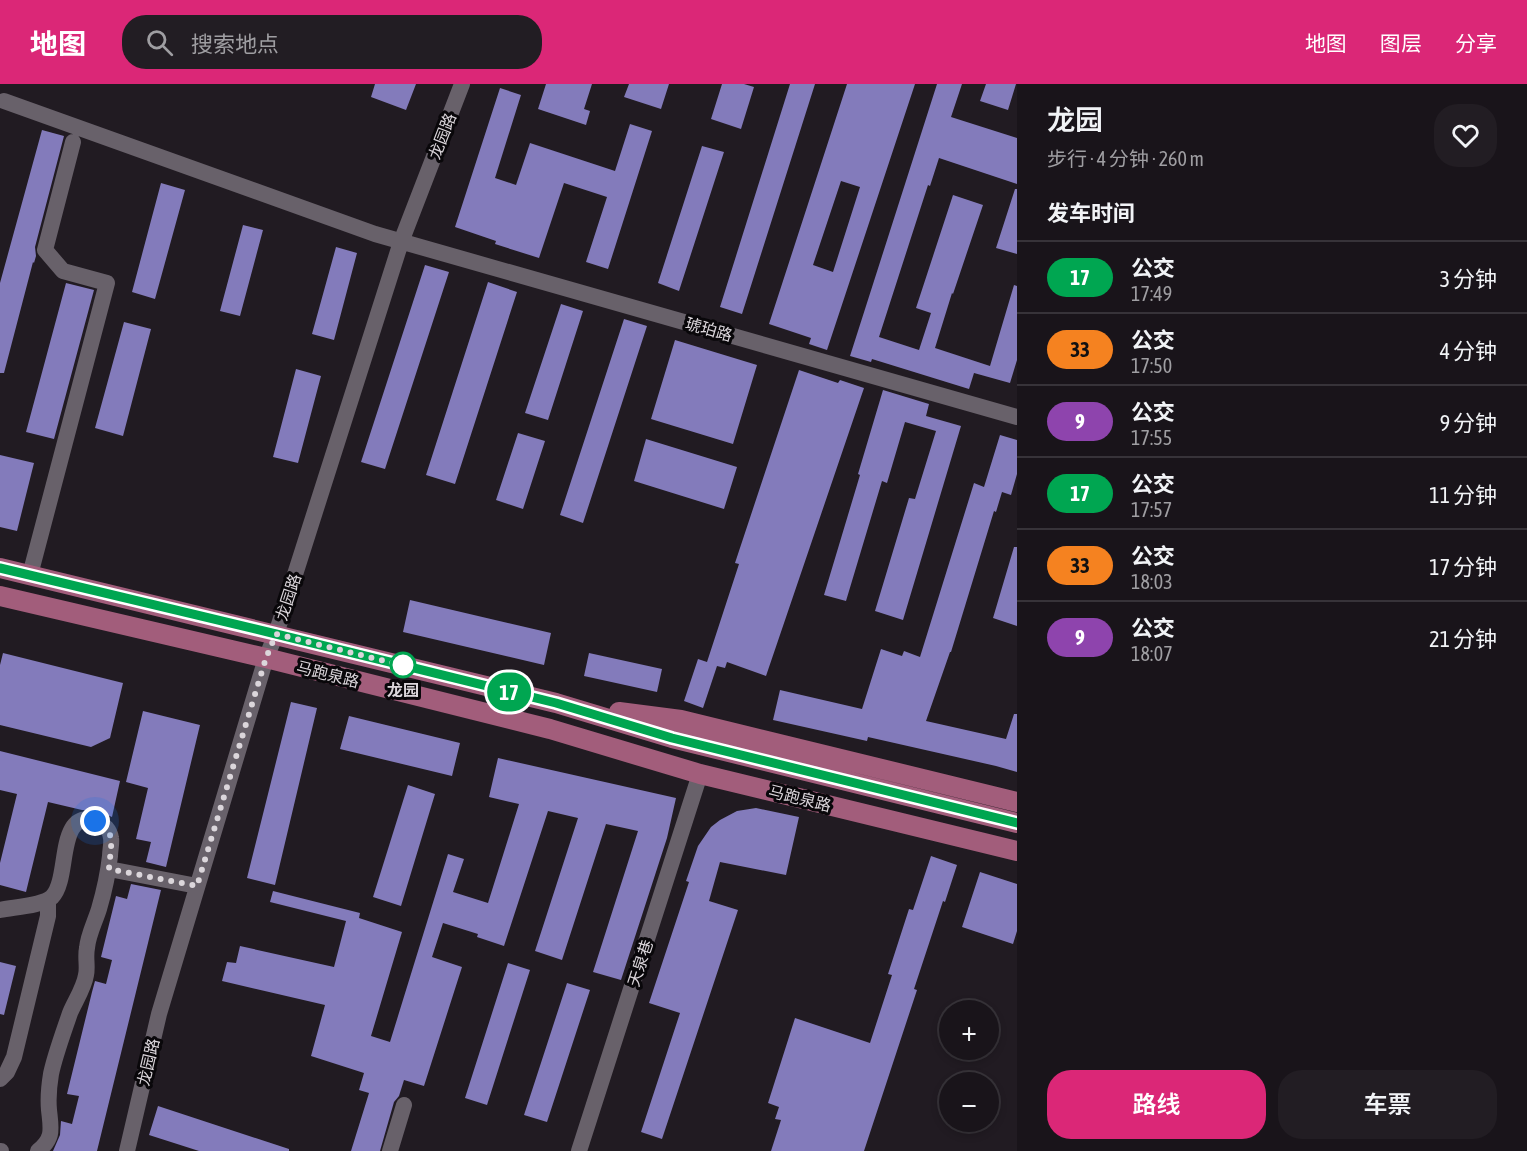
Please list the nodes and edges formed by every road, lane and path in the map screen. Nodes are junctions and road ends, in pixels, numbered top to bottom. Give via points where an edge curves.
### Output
1 (462, 84) edge
2 (4, 101) dead end
3 (73, 142) dead end
4 (401, 242) junction
5 (1017, 417) edge
6 (0, 568) edge
7 (30, 575) junction
8 (0, 596) edge
9 (276, 634) junction
10 (266, 658) junction
11 (556, 703) junction
12 (550, 729) junction
13 (670, 743) junction
14 (700, 774) junction
15 (1017, 802) edge
16 (1017, 823) edge
17 (1017, 834) edge
18 (1017, 850) edge
19 (109, 869) junction
20 (197, 886) junction
21 (48, 900) junction
22 (0, 910) edge
23 (0, 1079) edge
24 (404, 1105) dead end
25 (38, 1151) edge
26 (127, 1151) edge
27 (390, 1151) edge
28 (579, 1151) edge

1 - 4 street, 龙园路
2 - 4 street, 琥珀路
3 - 7 street via 45,250 63,272 106,283
4 - 5 street, 琥珀路
4 - 9 street, 龙园路
6 - 7 main road, 马跑泉路
7 - 9 main road, 马跑泉路
8 - 10 main road, 马跑泉路
9 - 10 street, 龙园路
9 - 11 main road, 马跑泉路
10 - 12 main road, 马跑泉路
10 - 20 street, 龙园路
11 - 13 main road, 马跑泉路
11 - 15 main road, 马跑泉路 via 681,720
12 - 13 main road, 马跑泉路
12 - 14 main road, 马跑泉路
13 - 16 main road
13 - 17 main road
14 - 18 main road, 马跑泉路
14 - 28 street, 天泉巷
19 - 20 street
19 - 21 street via 109,832 101,823 82,821 69,833 60,884
19 - 25 street via 87,947 86,976 51,1074 50,1135
20 - 26 street, 龙园路 via 159,1014
21 - 22 street
21 - 23 street via 48,916 14,1057
24 - 27 street

